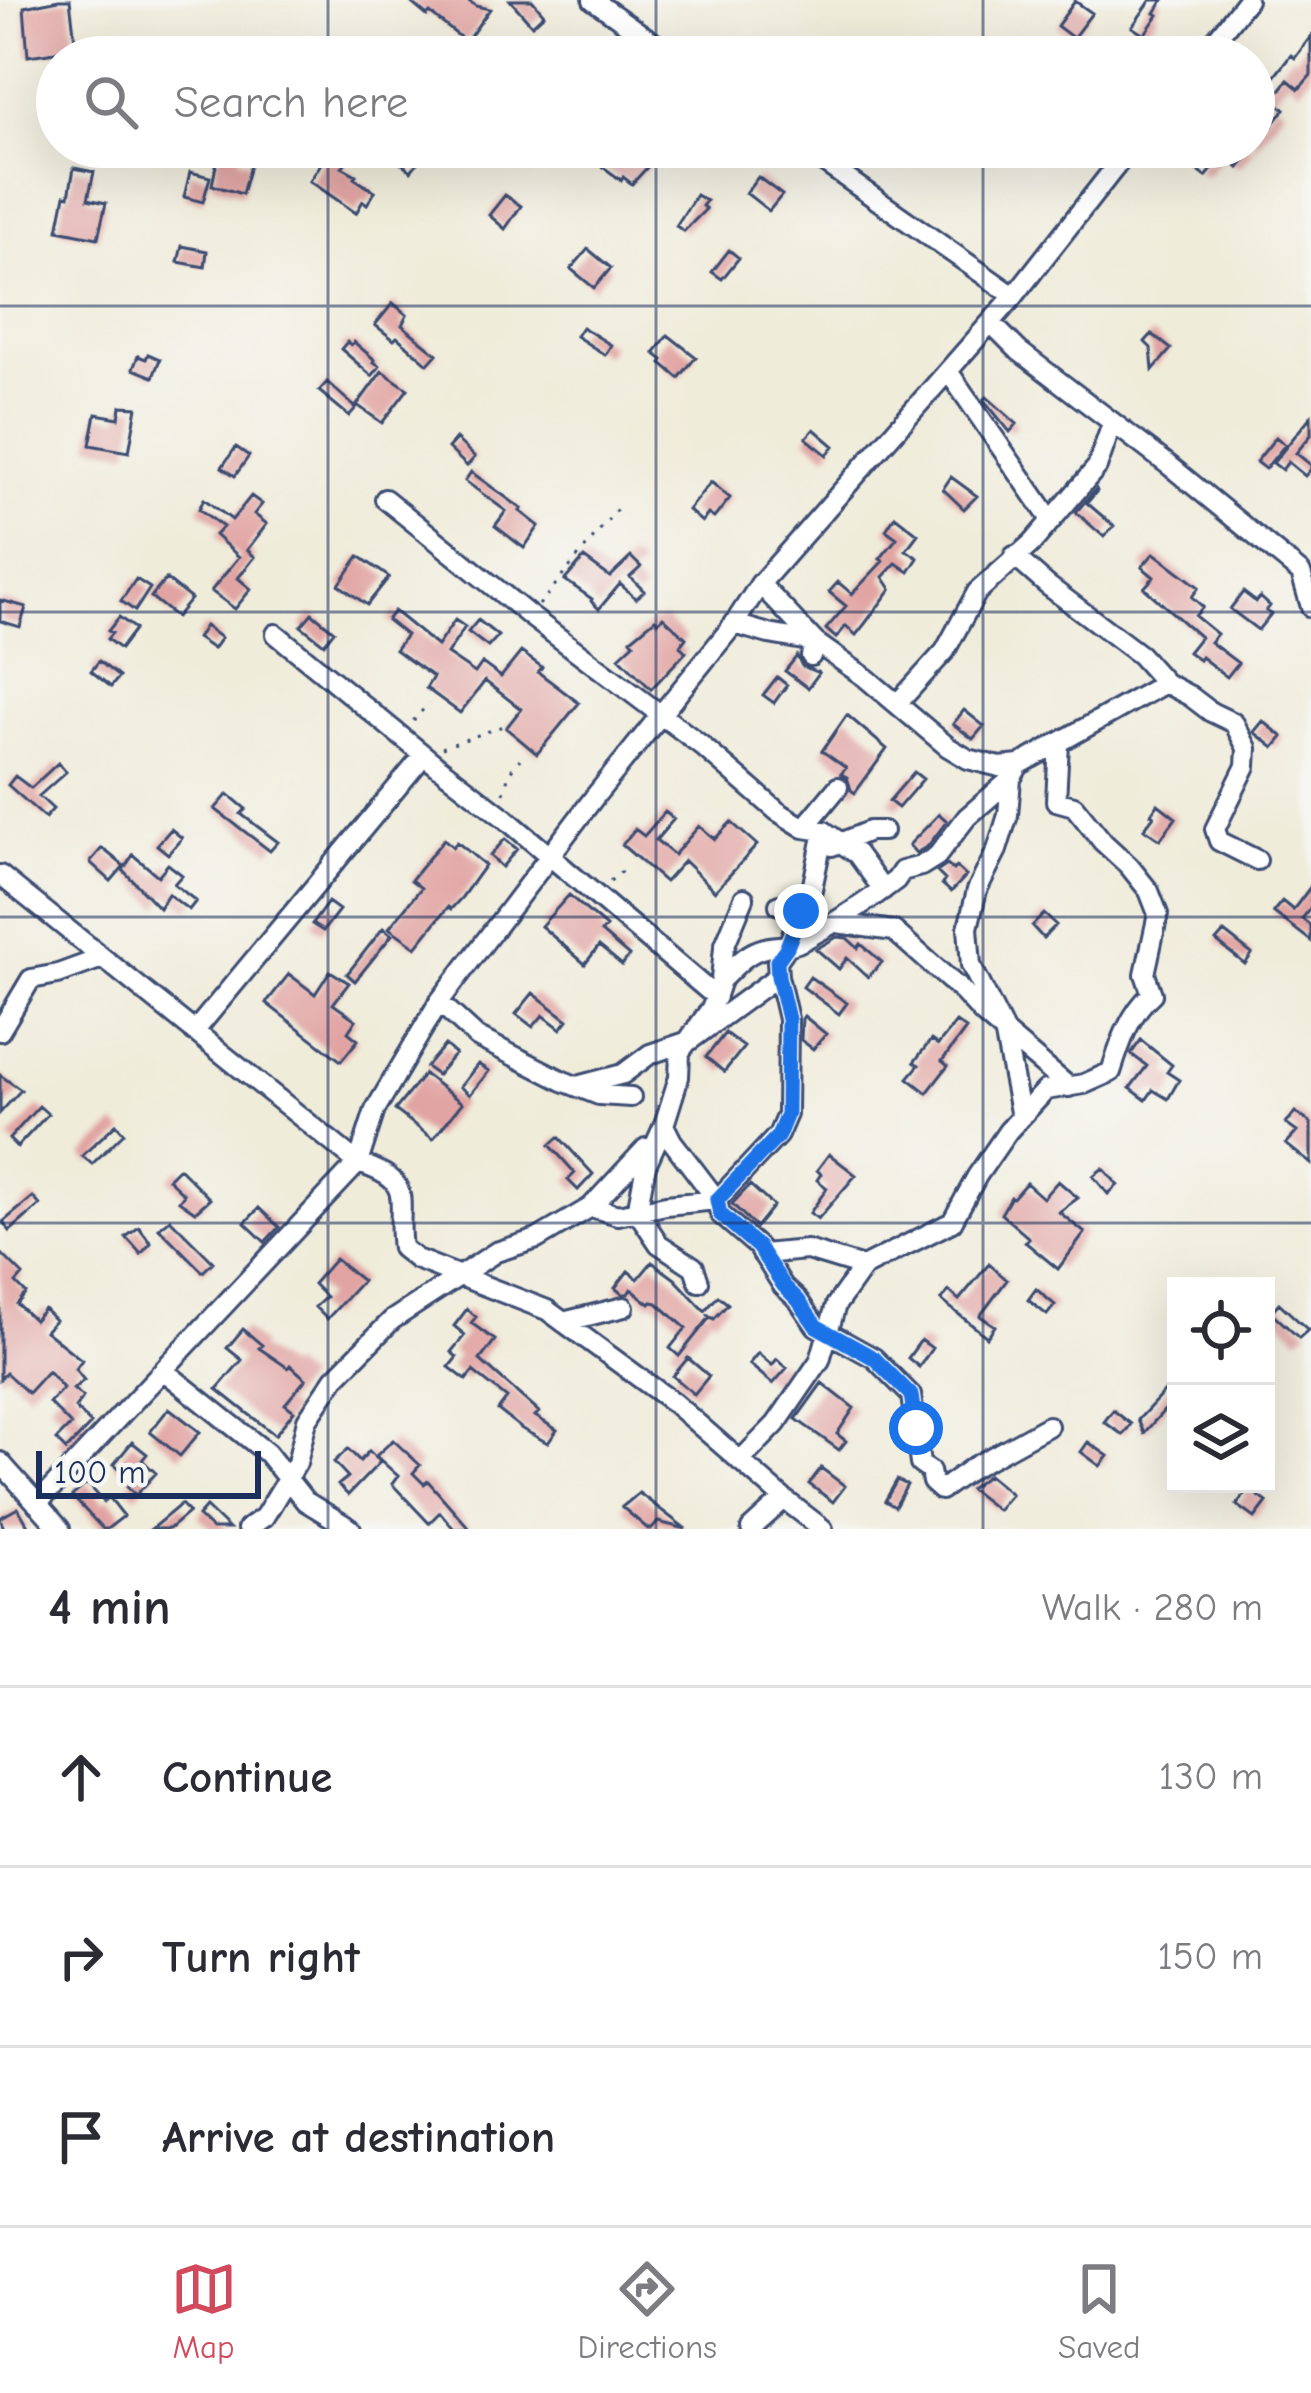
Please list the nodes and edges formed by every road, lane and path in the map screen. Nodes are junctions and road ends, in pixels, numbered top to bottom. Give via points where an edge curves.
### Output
1 (593, 0) edge
2 (1247, 0) edge
3 (644, 36) edge
4 (1219, 36) edge
5 (832, 168) edge
6 (1115, 168) edge
7 (1014, 296) junction
8 (991, 322) junction
9 (948, 371) junction
10 (1112, 424) junction
11 (385, 499) dead end
12 (617, 509) dead end
13 (1051, 520) junction
14 (1014, 556) junction
15 (760, 584) junction
16 (1311, 607) edge
17 (530, 616) junction
18 (734, 624) junction
19 (276, 634) dead end
20 (813, 649) junction
21 (1165, 683) junction
22 (429, 703) dead end
23 (897, 704) junction
24 (660, 715) junction
25 (503, 726) dead end
26 (401, 736) junction
27 (1059, 743) junction
28 (424, 755) junction
29 (520, 758) dead end
30 (1015, 772) junction
31 (838, 787) dead end
32 (506, 819) junction
33 (883, 831) dead end
34 (823, 834) junction
35 (551, 857) junction
36 (1257, 860) dead end
37 (623, 869) dead end
38 (0, 875) edge
39 (883, 890) junction
40 (596, 895) junction
41 (744, 898) dead end
42 (779, 904) dead end
43 (801, 911) junction
44 (833, 924) junction
45 (724, 945) junction
46 (787, 947) junction
47 (744, 956) junction
48 (102, 958) junction
49 (778, 976) junction
50 (718, 988) junction
51 (439, 1002) junction
52 (0, 1031) edge
53 (1004, 1031) junction
54 (194, 1032) junction
55 (689, 1040) junction
56 (577, 1086) junction
57 (1069, 1087) junction
58 (632, 1097) dead end
59 (1021, 1117) junction
60 (664, 1125) junction
61 (358, 1163) junction
62 (717, 1200) junction
63 (591, 1207) junction
64 (637, 1211) junction
65 (762, 1254) junction
66 (863, 1267) junction
67 (462, 1276) junction
68 (699, 1282) dead end
69 (625, 1306) dead end
70 (563, 1322) junction
71 (829, 1332) junction
72 (163, 1370) junction
73 (1048, 1426) dead end
74 (740, 1461) junction
75 (0, 1462) edge
76 (287, 1479) junction
77 (784, 1499) junction
78 (37, 1504) junction
79 (60, 1529) edge
80 (247, 1529) edge
81 (351, 1529) edge
82 (751, 1529) edge
83 (823, 1529) edge

1 - 3 street
2 - 4 street
5 - 7 street
6 - 7 street
7 - 8 street
8 - 9 street
8 - 10 street
9 - 13 street
9 - 15 street
10 - 13 street via 1097,467
10 - 16 street via 1301,572
11 - 17 street
12 - 17 path
13 - 14 street
14 - 21 street
14 - 23 street via 976,592 945,651
15 - 18 street
15 - 20 street
17 - 24 street
18 - 20 street
18 - 24 street
19 - 26 street
20 - 23 street via 835,654
21 - 27 street
21 - 36 street via 1234,723 1247,748 1215,829 1219,842
22 - 26 path
23 - 30 street via 968,759
24 - 34 street via 777,811
24 - 35 street
25 - 28 path
26 - 28 street
27 - 30 street
27 - 57 street via 1056,801 1075,806 1149,891 1158,914 1145,974 1152,994 1138,1006 1111,1072
28 - 32 street
28 - 54 street
29 - 32 path via 504,789
30 - 39 street via 937,856
30 - 53 street via 998,850 968,928 971,965
31 - 34 street
32 - 35 street
33 - 34 street
34 - 39 street via 857,854
34 - 43 street
35 - 40 street
35 - 51 street
37 - 40 path
38 - 48 street
39 - 44 street
40 - 50 street
41 - 45 street
42 - 43 street
43 - 44 street
43 - 46 street
44 - 46 street
44 - 53 street via 894,931
45 - 47 street
45 - 50 street
46 - 47 street
46 - 49 street
47 - 50 street
48 - 52 street via 31,979
48 - 54 street
49 - 55 street
49 - 62 street via 788,1019 787,1114 778,1136
50 - 55 street
51 - 56 street via 477,1037
51 - 61 street via 375,1109
53 - 57 street
53 - 59 street
54 - 61 street
55 - 56 street via 623,1074
55 - 60 street
56 - 58 street
57 - 59 street via 1046,1090
59 - 66 street via 952,1222
60 - 62 street
60 - 63 street
60 - 64 street
61 - 67 street via 397,1184 402,1248
61 - 72 street
62 - 64 street
62 - 65 street via 720,1214
63 - 64 street
63 - 67 street
64 - 68 street via 659,1244 694,1267
65 - 66 street via 807,1250
65 - 71 street via 807,1316
66 - 71 street via 836,1305
67 - 70 street
67 - 76 street via 392,1320 335,1378 307,1420
69 - 70 street
70 - 74 street
71 - 73 street via 874,1358 911,1395 920,1464 941,1490
71 - 74 street via 820,1360 776,1424
72 - 76 street via 267,1453
72 - 78 street
74 - 77 street
75 - 78 street
76 - 80 street
76 - 81 street via 304,1501
77 - 82 street
77 - 83 street
78 - 79 street

